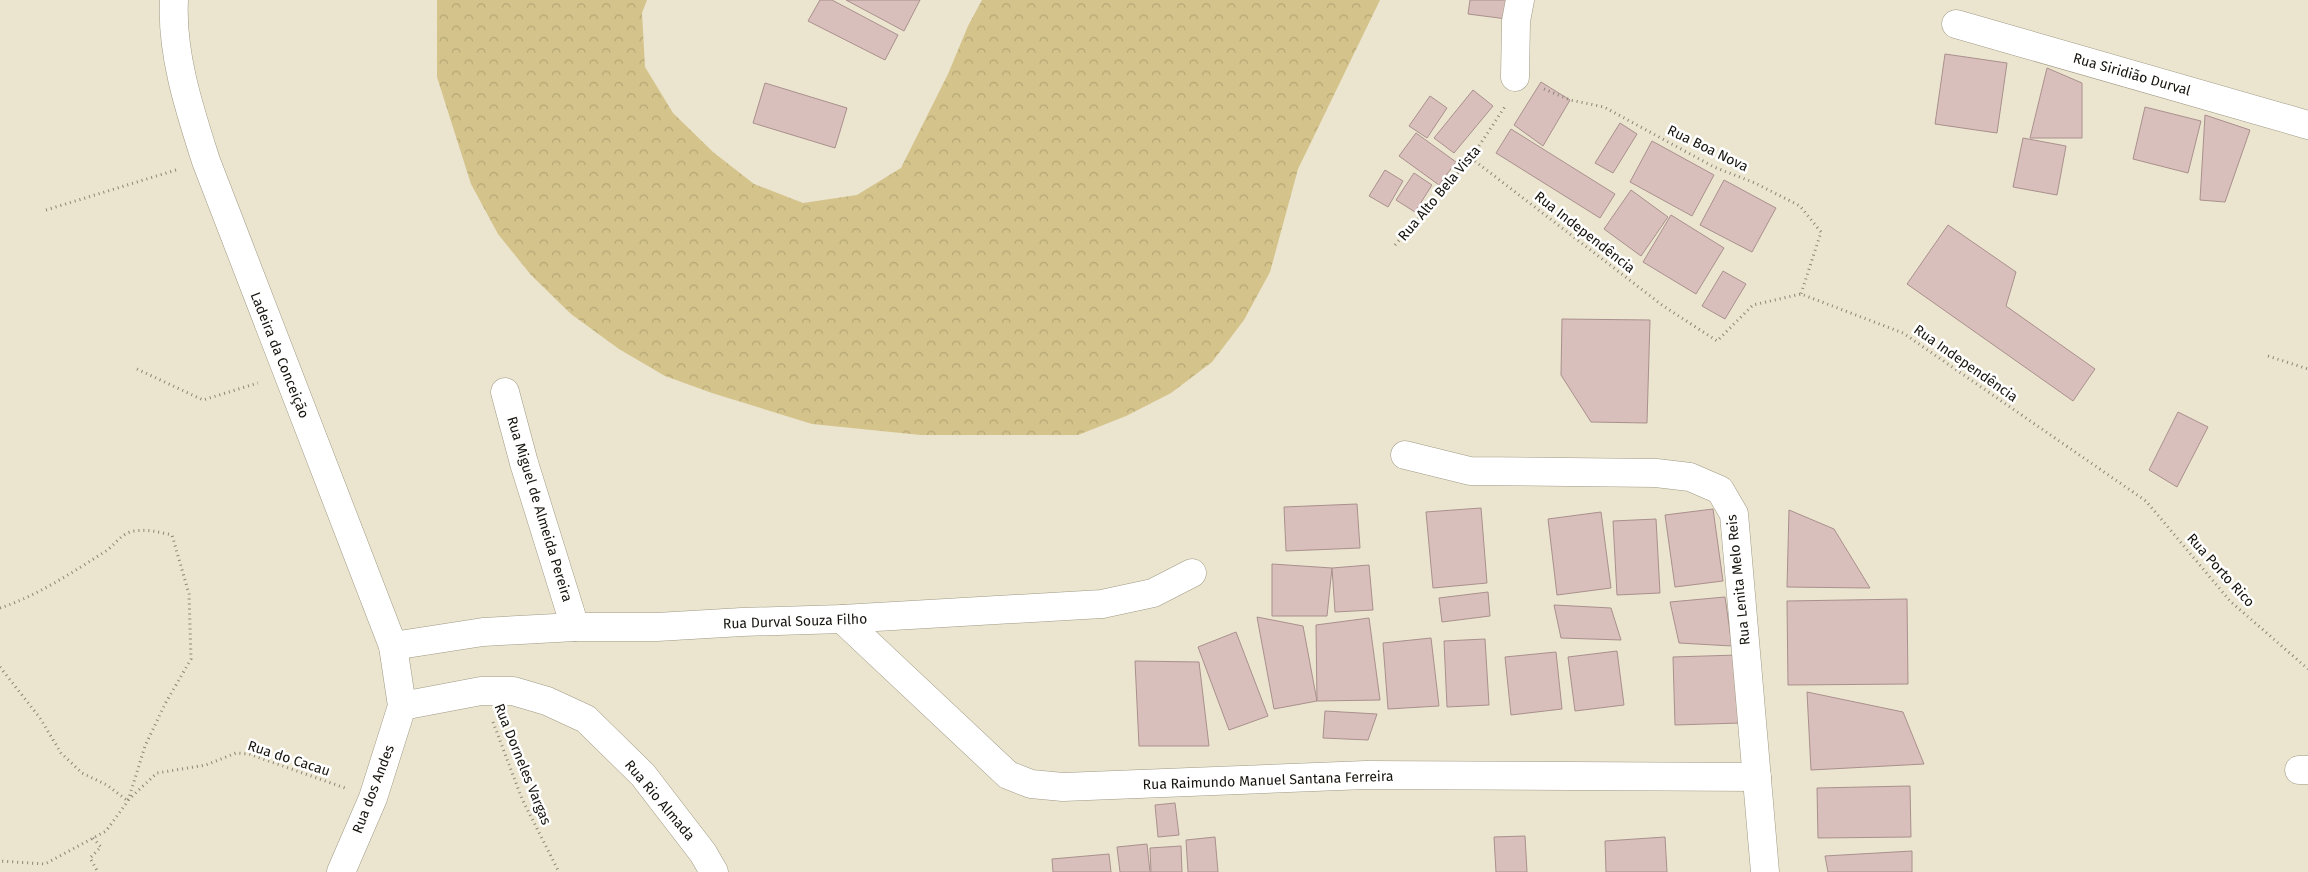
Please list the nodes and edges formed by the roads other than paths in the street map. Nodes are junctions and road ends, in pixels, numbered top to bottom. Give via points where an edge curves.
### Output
1 (174, 0) edge
2 (1520, 0) edge
3 (1956, 24) dead end
4 (1515, 77) road end
5 (2308, 125) edge
6 (505, 392) dead end
7 (1405, 455) dead end
8 (1192, 573) dead end
9 (842, 620) junction
10 (575, 627) junction
11 (392, 646) junction
12 (402, 706) junction
13 (1757, 777) junction
14 (341, 872) edge
15 (714, 872) edge
16 (1766, 872) edge

1 - 11 street, Ladeira da Conceição via 173,16 186,96 206,162
2 - 4 street via 1516,21
3 - 5 street, Rua Siridião Durval
6 - 10 street, Rua Miguel de Almeida Pereira
7 - 13 street, Rua Lenita Melo Reis via 1470,471 1656,473 1690,477 1720,490 1734,514
8 - 9 street, Rua Durval Souza Filho via 1152,593 1102,604
9 - 10 street, Rua Durval Souza Filho
9 - 13 street, Rua Raimundo Manuel Santana Ferreira via 1008,775 1031,784 1063,787 1366,776
10 - 11 street, Rua Durval Souza Filho via 483,632
11 - 12 street, Ladeira da Conceição
12 - 14 street, Rua dos Andes via 373,798
12 - 15 street, Rua Rio Almada via 481,691 513,691 547,701 586,719 643,776
13 - 16 street, Rua Lenita Melo Reis

